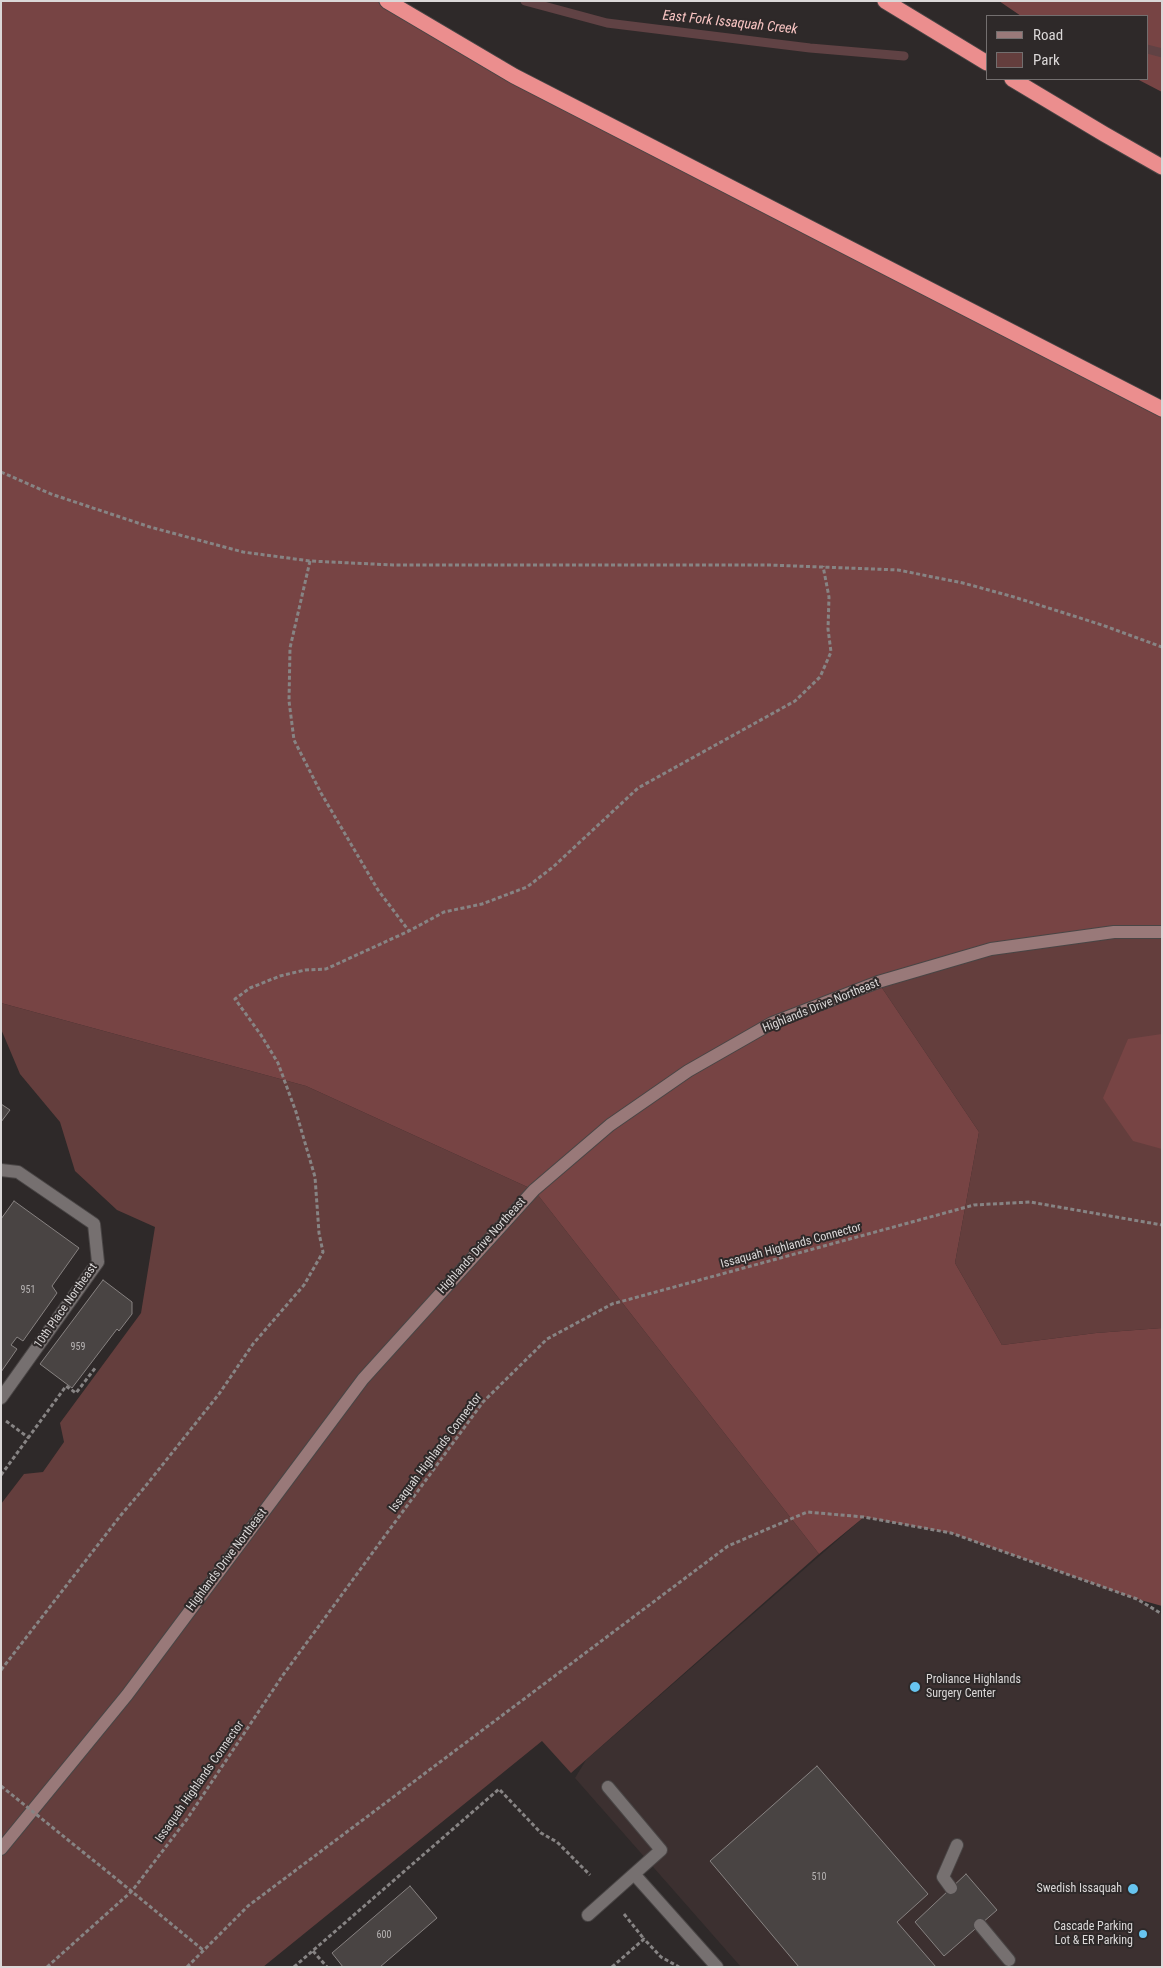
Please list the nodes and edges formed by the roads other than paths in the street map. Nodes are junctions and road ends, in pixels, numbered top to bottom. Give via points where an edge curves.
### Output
1 (387, 1) edge
2 (885, 1) edge
3 (986, 62) edge
4 (1014, 80) edge
5 (1162, 167) edge
6 (1162, 409) edge
7 (1162, 932) edge
8 (1, 1170) edge
9 (1, 1398) edge
10 (608, 1787) dead end
11 (957, 1845) dead end
12 (1, 1849) edge
13 (634, 1874) junction
14 (951, 1888) dead end
15 (588, 1915) dead end
16 (980, 1925) dead end
17 (1009, 1960) dead end
18 (717, 1967) edge

1 - 6 highway via 514,76
2 - 3 highway
4 - 5 highway
7 - 12 main road, Highlands Drive Northeast via 1114,932 991,949 878,982 772,1023 688,1071 610,1125 534,1190 363,1379 127,1695
8 - 9 street, 10th Place Northeast via 18,1172 94,1224 98,1262
10 - 13 street via 661,1850
11 - 14 street via 943,1877
13 - 15 street
13 - 18 street
16 - 17 street

